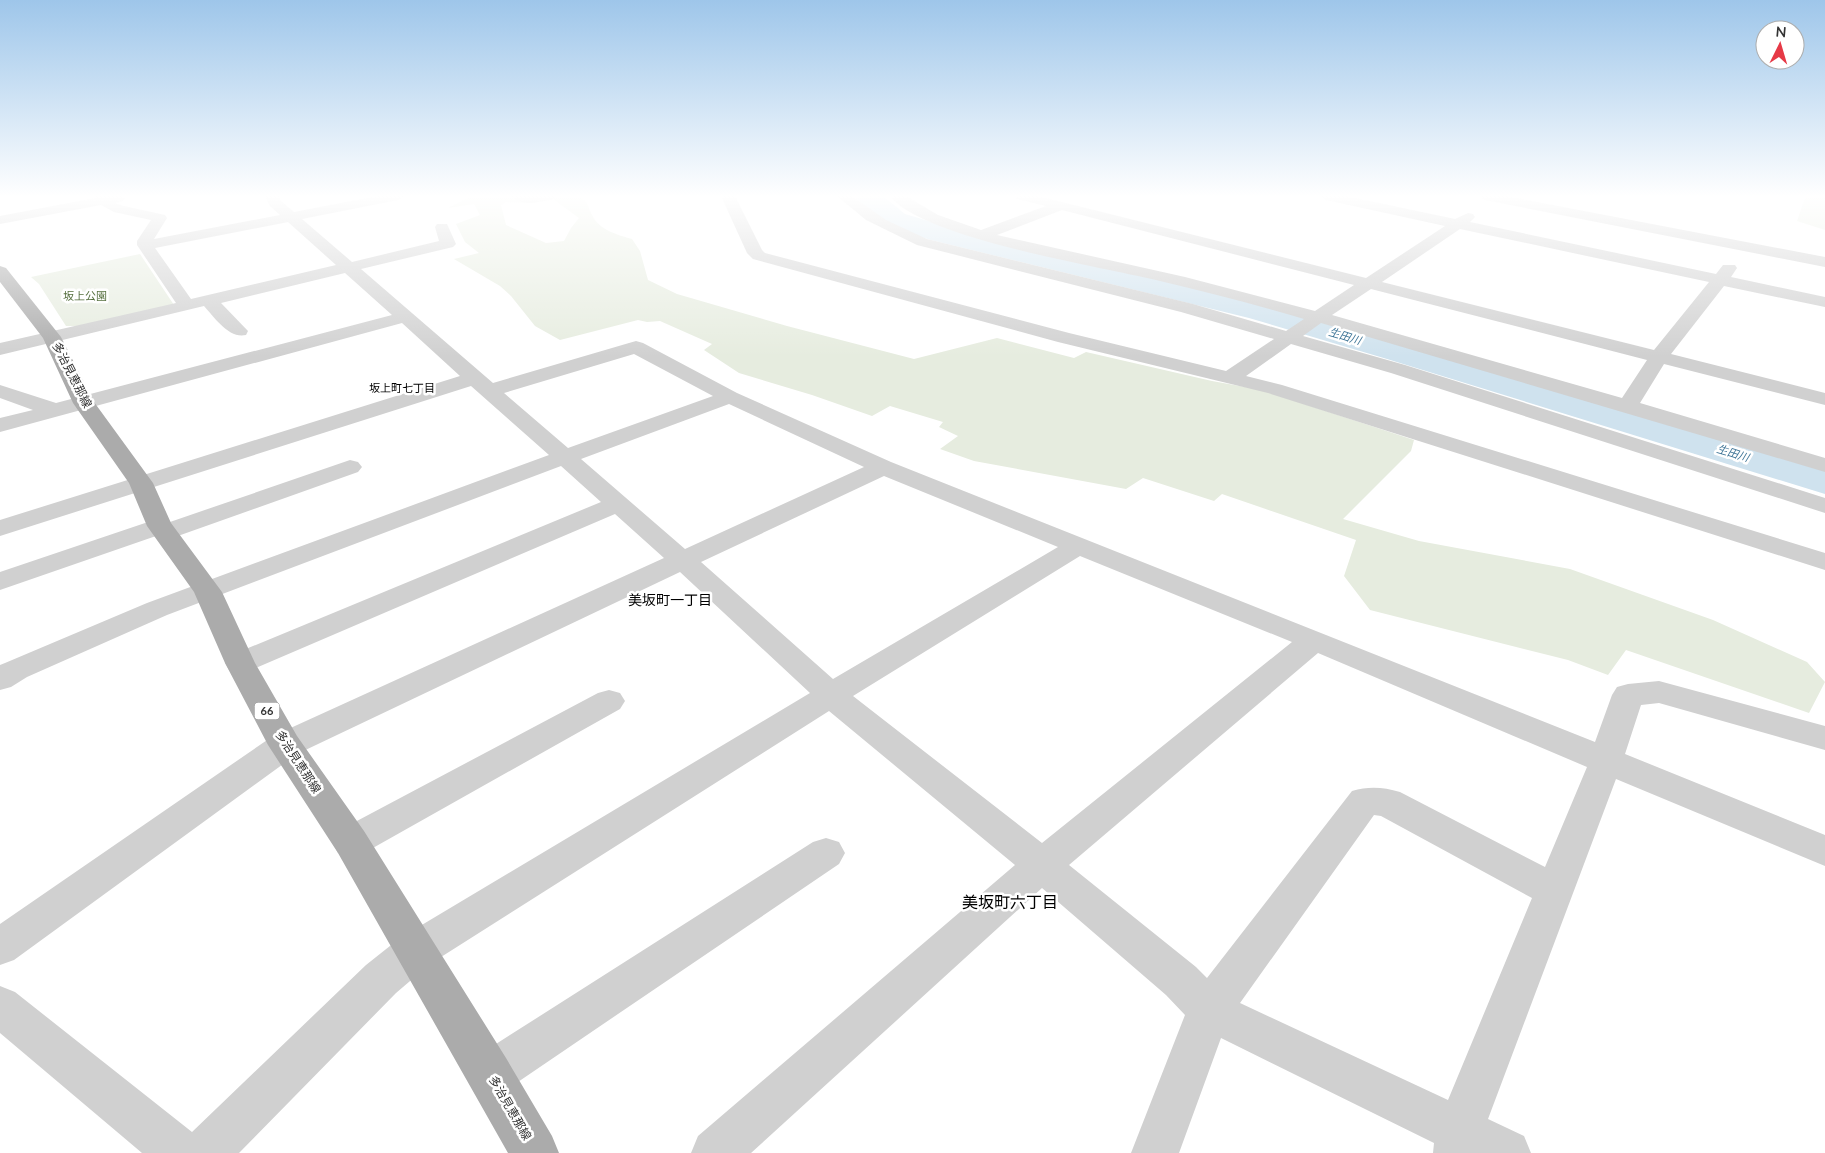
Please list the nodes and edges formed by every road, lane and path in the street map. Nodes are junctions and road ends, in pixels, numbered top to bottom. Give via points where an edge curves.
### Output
1 (148, 250) edge
2 (329, 250) edge
3 (424, 250) edge
4 (753, 250) edge
5 (953, 250) edge
6 (1043, 250) edge
7 (1233, 250) edge
8 (1420, 250) edge
9 (1579, 250) edge
10 (1745, 250) edge
11 (1785, 250) edge
12 (1825, 262) edge
13 (350, 268) junction
14 (0, 271) edge
15 (1720, 280) junction
16 (1368, 284) junction
17 (208, 300) junction
18 (1825, 302) edge
19 (186, 305) junction
20 (1318, 316) junction
21 (405, 317) junction
22 (239, 331) dead end
23 (52, 337) junction
24 (1288, 338) junction
25 (0, 349) edge
26 (1658, 358) junction
27 (1231, 378) junction
28 (481, 384) junction
29 (0, 391) edge
30 (730, 397) junction
31 (1825, 400) edge
32 (1628, 405) junction
33 (70, 407) junction
34 (0, 425) edge
35 (564, 457) junction
36 (883, 466) junction
37 (1825, 466) edge
38 (350, 467) dead end
39 (140, 483) junction
40 (617, 504) junction
41 (1825, 506) edge
42 (0, 528) edge
43 (163, 529) junction
44 (1079, 545) junction
45 (681, 559) junction
46 (1825, 562) edge
47 (0, 582) edge
48 (208, 592) junction
49 (1314, 640) junction
50 (240, 663) junction
51 (0, 679) edge
52 (831, 694) junction
53 (610, 701) dead end
54 (1825, 738) edge
55 (285, 745) junction
56 (1606, 761) junction
57 (352, 842) junction
58 (1825, 851) edge
59 (826, 853) dead end
60 (1042, 865) junction
61 (1554, 891) junction
62 (0, 947) edge
63 (415, 951) junction
64 (0, 1006) edge
65 (1209, 1010) junction
66 (490, 1074) junction
67 (1458, 1142) edge
68 (179, 1153) edge
69 (205, 1153) edge
70 (536, 1153) edge
71 (715, 1153) edge
72 (1155, 1153) edge
73 (1506, 1153) edge

1 - 19 street
2 - 13 street
3 - 13 street
4 - 27 street via 760,256 1065,338
5 - 24 street via 1186,308
6 - 20 street via 1167,277
7 - 16 street
8 - 16 street
9 - 15 street
10 - 15 street
11 - 12 street
13 - 17 street
13 - 21 street
14 - 23 main road, 多治見恵那線 / 66
15 - 18 street
15 - 26 street
16 - 20 street
16 - 26 street
17 - 19 street
17 - 22 street
19 - 23 street
20 - 24 street
20 - 32 street
21 - 28 street
21 - 33 street
23 - 25 street
23 - 33 main road, 多治見恵那線 / 66
24 - 27 street
24 - 41 street via 1398,369
26 - 31 street
26 - 32 street
27 - 46 street
28 - 30 street via 636,347
28 - 35 street
28 - 39 street
29 - 33 street
30 - 35 street
30 - 36 street
32 - 37 street
33 - 34 street
33 - 39 main road, 多治見恵那線 / 66
35 - 40 street
35 - 48 street
36 - 44 street
36 - 45 street
38 - 43 street
39 - 42 street
39 - 43 main road, 多治見恵那線 / 66
40 - 45 street
40 - 50 street
43 - 47 street
43 - 48 main road, 多治見恵那線 / 66
44 - 49 street
44 - 52 street
45 - 52 street
45 - 55 street
48 - 50 main road, 多治見恵那線 / 66
48 - 51 street via 157,609
49 - 56 street
49 - 60 street
50 - 55 main road, 多治見恵那線 / 66
52 - 60 street
52 - 63 street
53 - 57 street
54 - 56 street via 1658,692 1628,696
55 - 57 main road, 多治見恵那線 / 66
55 - 62 street
56 - 58 street
56 - 61 street
57 - 63 main road, 多治見恵那線 / 66
59 - 66 street
60 - 65 street via 1181,981
60 - 71 street
61 - 65 street via 1387,802 1365,801
61 - 67 street
63 - 66 main road, 多治見恵那線 / 66
63 - 69 street via 381,979
64 - 68 street
65 - 67 street
65 - 72 street
66 - 70 main road, 多治見恵那線 / 66
67 - 73 street

